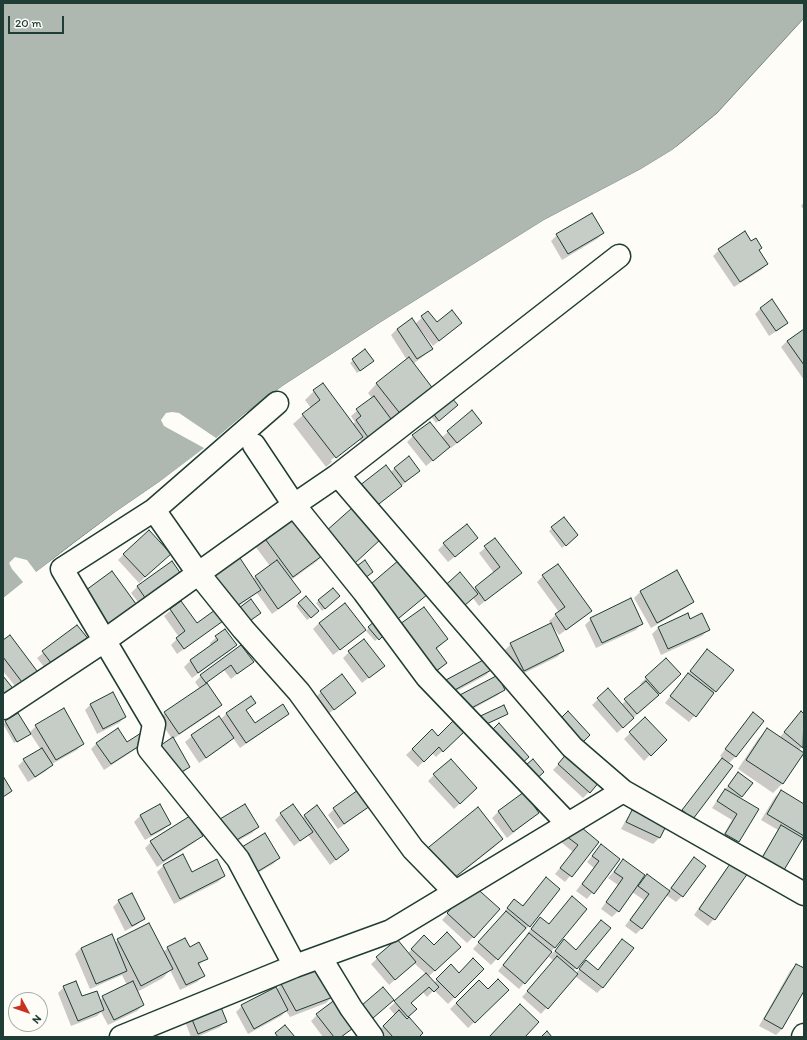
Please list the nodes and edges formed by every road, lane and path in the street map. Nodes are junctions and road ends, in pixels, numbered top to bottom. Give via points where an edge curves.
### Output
1 (618, 256) dead end
2 (277, 403) dead end
3 (254, 445) dead end
4 (338, 475) junction
5 (294, 505) junction
6 (154, 510) junction
7 (198, 573) junction
8 (104, 641) junction
9 (3, 708) edge
10 (623, 791) junction
11 (568, 824) junction
12 (455, 892) junction
13 (804, 894) edge
14 (320, 957) junction
15 (295, 966) junction
16 (122, 1037) edge
17 (372, 1037) edge

1 - 4 street
2 - 6 street
3 - 5 street
4 - 5 street
4 - 10 street via 572,747
5 - 7 street
5 - 11 street via 364,592 427,677
6 - 7 street
6 - 8 street via 62,569
7 - 8 street
7 - 12 street via 299,692 413,849
8 - 9 street
8 - 15 street via 154,724 149,749 238,859
10 - 11 street
10 - 13 street
11 - 12 street
12 - 14 street via 391,931
14 - 15 street
14 - 17 street
15 - 16 street

